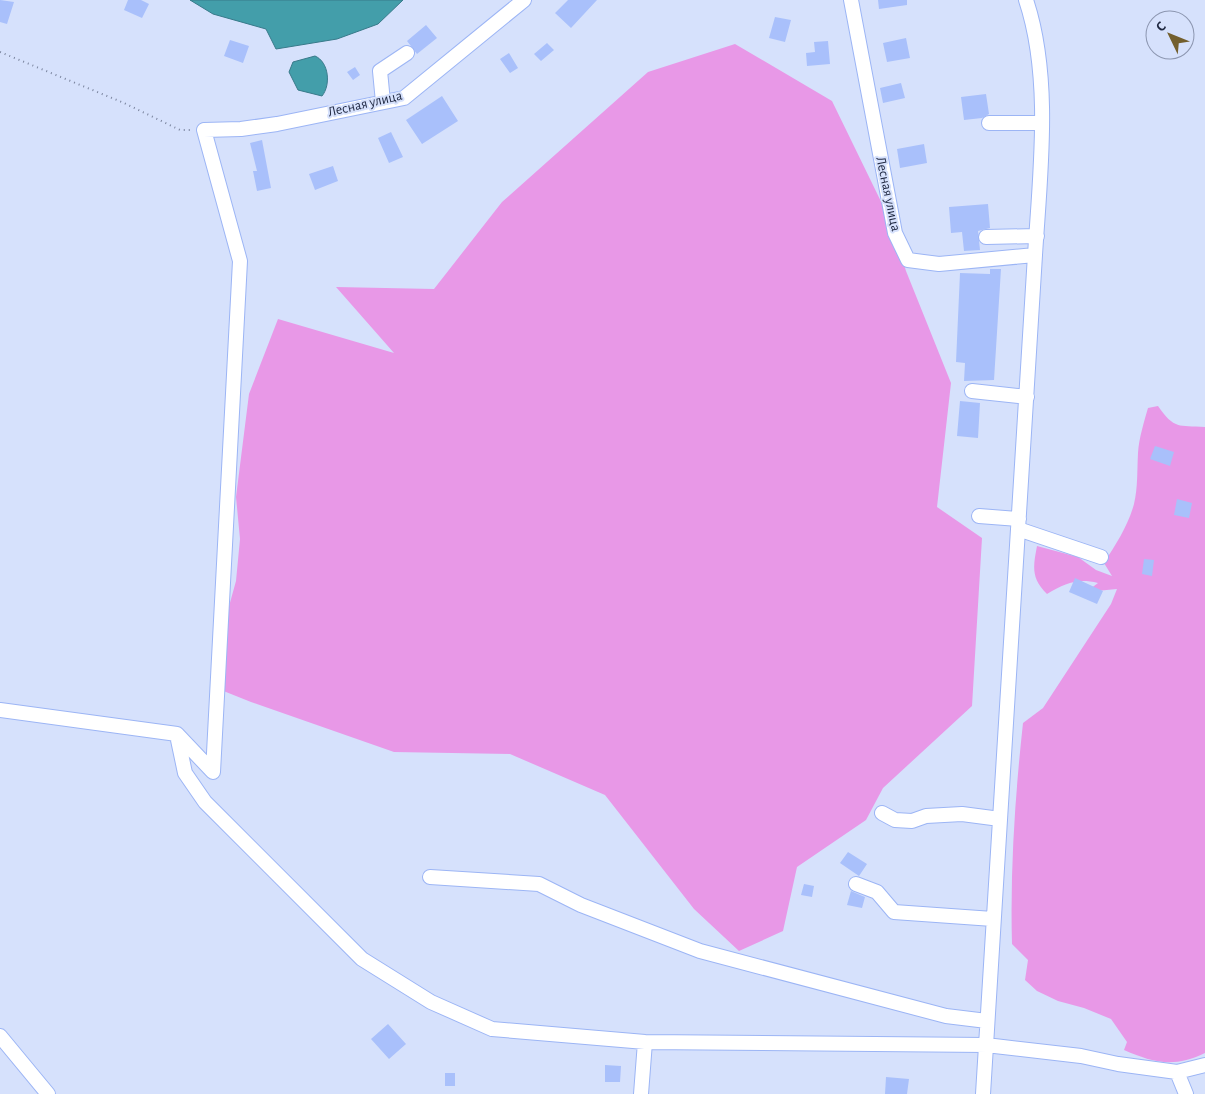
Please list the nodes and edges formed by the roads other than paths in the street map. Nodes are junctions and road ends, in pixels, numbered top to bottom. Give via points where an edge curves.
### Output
1 (524, 0) edge
2 (851, 0) edge
3 (1026, 0) edge
4 (407, 53) dead end
5 (383, 102) junction
6 (989, 123) dead end
7 (1041, 123) junction
8 (1037, 236) junction
9 (986, 237) dead end
10 (1036, 255) junction
11 (972, 391) dead end
12 (1026, 397) junction
13 (980, 516) dead end
14 (1018, 524) junction
15 (1101, 556) dead end
16 (0, 710) edge
17 (177, 734) junction
18 (882, 813) dead end
19 (1000, 819) junction
20 (430, 877) dead end
21 (856, 884) dead end
22 (993, 919) junction
23 (988, 1021) junction
24 (0, 1036) edge
25 (645, 1042) junction
26 (986, 1045) junction
27 (1205, 1065) edge
28 (1177, 1072) junction
29 (48, 1094) edge
30 (641, 1094) edge
31 (983, 1094) edge
32 (1186, 1094) edge

1 - 5 street, Лесная улица via 404,98
2 - 10 street, Лесная улица via 895,233 908,260 939,264
3 - 7 street via 1040,78
4 - 5 street via 380,71
5 - 17 street, Лесная улица via 250,128 204,130 240,261 213,772
6 - 7 street
7 - 8 street
8 - 9 street
8 - 10 street
10 - 12 street
11 - 12 street
12 - 14 street
13 - 14 street
14 - 15 street
14 - 19 street
16 - 17 street
17 - 25 street via 185,773 205,802 362,959 431,1002 492,1029
18 - 19 street via 895,820 912,821 926,816 962,814
19 - 22 street
20 - 23 street via 539,884 581,905 700,951 946,1016
21 - 22 street via 877,892 894,912
22 - 23 street
23 - 26 street
24 - 29 street
25 - 26 street
25 - 30 street
26 - 28 street
26 - 31 street
27 - 28 street
28 - 32 street

